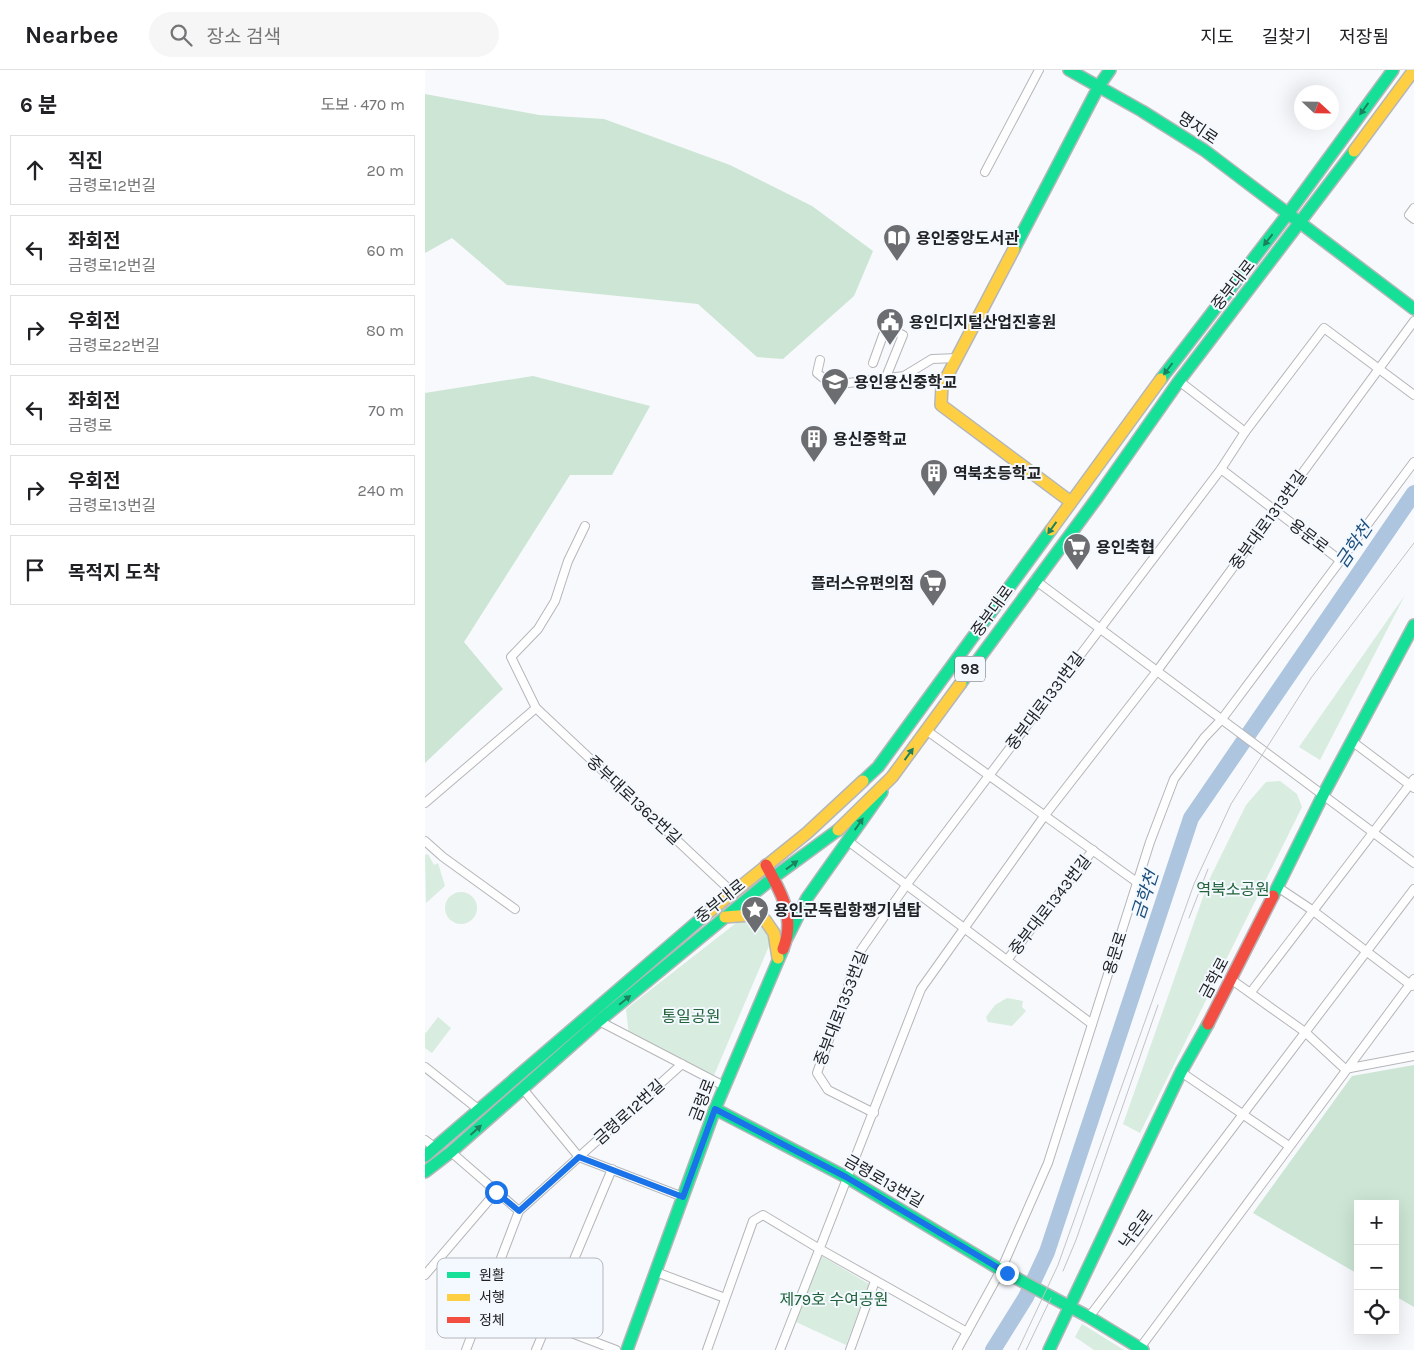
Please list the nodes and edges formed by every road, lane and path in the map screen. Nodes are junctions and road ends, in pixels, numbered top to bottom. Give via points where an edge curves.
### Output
1 (1039, 70) edge
2 (1069, 70) edge
3 (1110, 70) edge
4 (1393, 70) edge
5 (1413, 70) edge
6 (1099, 86) junction
7 (985, 172) dead end
8 (1414, 208) edge
9 (1287, 215) junction
10 (1414, 219) edge
11 (1300, 224) junction
12 (1414, 309) edge
13 (889, 318) dead end
14 (1414, 321) edge
15 (886, 327) junction
16 (957, 358) junction
17 (820, 360) dead end
18 (873, 364) dead end
19 (1379, 368) junction
20 (886, 377) junction
21 (1179, 381) junction
22 (1414, 395) edge
23 (1245, 432) junction
24 (1414, 462) edge
25 (1221, 469) junction
26 (1071, 502) junction
27 (1276, 511) junction
28 (585, 526) dead end
29 (1341, 561) junction
30 (1035, 580) junction
31 (1414, 625) edge
32 (1100, 628) junction
33 (1157, 671) junction
34 (537, 708) junction
35 (1222, 719) junction
36 (926, 730) junction
37 (1353, 742) junction
38 (989, 775) junction
39 (892, 777) junction
40 (1413, 784) edge
41 (1323, 795) junction
42 (425, 803) edge
43 (1045, 815) junction
44 (1374, 833) junction
45 (425, 841) edge
46 (848, 841) junction
47 (1093, 850) junction
48 (1414, 863) edge
49 (766, 865) junction
50 (774, 878) junction
51 (1138, 883) junction
52 (907, 884) junction
53 (1279, 888) junction
54 (1414, 889) edge
55 (733, 892) junction
56 (515, 909) dead end
57 (1312, 910) junction
58 (725, 918) junction
59 (965, 929) junction
60 (787, 939) junction
61 (1367, 952) junction
62 (778, 960) junction
63 (1007, 960) junction
64 (1232, 980) junction
65 (1413, 984) edge
66 (1251, 992) junction
67 (599, 1021) junction
68 (1092, 1024) junction
69 (1305, 1032) junction
70 (1414, 1056) edge
71 (682, 1064) junction
72 (425, 1067) edge
73 (1345, 1069) junction
74 (1181, 1072) junction
75 (725, 1086) junction
76 (523, 1089) junction
77 (478, 1109) junction
78 (715, 1109) junction
79 (874, 1112) junction
80 (1243, 1114) junction
81 (425, 1140) edge
82 (1289, 1146) junction
83 (434, 1147) junction
84 (451, 1152) junction
85 (425, 1156) edge
86 (579, 1157) junction
87 (611, 1169) junction
88 (425, 1172) edge
89 (846, 1177) junction
90 (496, 1192) junction
91 (683, 1197) junction
92 (519, 1211) junction
93 (818, 1248) junction
94 (440, 1258) edge
95 (501, 1258) edge
96 (574, 1258) edge
97 (437, 1261) edge
98 (1004, 1271) junction
99 (656, 1272) junction
100 (425, 1275) edge
101 (875, 1281) junction
102 (725, 1298) junction
103 (1071, 1308) junction
104 (1089, 1317) junction
105 (967, 1332) junction
106 (471, 1338) edge
107 (541, 1338) edge
108 (584, 1338) edge
109 (1141, 1349) edge
110 (466, 1350) edge
111 (536, 1350) edge
112 (616, 1350) edge
113 (627, 1350) edge
114 (707, 1350) edge
115 (780, 1350) edge
116 (850, 1350) edge
117 (957, 1350) edge
118 (1049, 1350) edge

1 - 7 street
2 - 6 main road, 명지로
3 - 6 main road
4 -> 9 main road, 중부대로 / 98
5 - 11 main road, 중부대로 / 98
6 - 9 main road, 명지로 via 1203,150
6 - 16 main road
8 - 10 street via 1409,215
9 - 11 main road, 명지로
9 -> 26 main road, 중부대로 / 98 via 1167,370
11 - 12 main road, 명지로
11 - 21 main road, 중부대로 / 98
13 - 15 street
14 - 19 street, 중부대로1313번길
15 - 18 street
15 - 20 street via 903,335
16 - 20 street via 932,359 904,376
16 - 26 main road via 942,386 941,405
17 - 20 street via 817,373 832,385
19 - 22 street
19 - 23 street via 1324,328
19 - 27 street, 중부대로1313번길
21 - 23 street
21 - 30 main road, 중부대로 / 98
23 - 25 street
24 - 29 street, 용문로
25 - 27 street, 용문로
25 - 32 street
26 -> 49 main road, 중부대로 / 98 via 878,766 807,833
27 - 29 street, 용문로
27 - 33 street, 중부대로1313번길
28 - 34 street, 중부대로1362번길 via 568,561 555,601 538,630 511,657
29 - 35 street, 용문로
30 - 32 street
30 - 36 main road, 중부대로 / 98
31 - 37 main road, 금학로
32 - 33 street
32 - 38 street, 중부대로1331번길
33 - 35 street
33 - 43 street
34 - 42 street
34 - 55 street, 중부대로1362번길
35 - 41 street
35 - 51 street, 용문로 via 1174,779
36 - 38 street, 중부대로1343번길
39 -> 36 main road, 중부대로 / 98
37 - 40 street
37 - 41 main road, 금학로
38 - 43 street, 중부대로1343번길
38 - 52 street
46 -> 39 main road
50 -> 39 main road, 중부대로 / 98 via 833,834
40 - 44 street
41 - 44 street
41 - 53 main road, 금학로
43 - 47 street, 중부대로1343번길
43 - 59 street
44 - 48 street
44 - 57 street
45 - 56 street
46 - 52 street
46 - 60 main road via 807,898
47 - 51 street, 중부대로1343번길
47 - 63 street, 중부대로1343번길
49 - 50 main road, 금령로
49 - 55 main road, 중부대로 / 98
50 - 58 main road, 중부대로 / 98
50 - 60 main road, 금령로 via 786,902
51 - 68 street, 용문로
52 - 59 street
52 - 79 street, 중부대로1353번길 via 861,950 817,1073 828,1090
53 - 57 street
53 - 64 main road, 금학로
54 - 61 street, 낙은로
55 - 77 main road, 중부대로 / 98
57 - 61 street
57 - 66 street
58 - 62 main road via 748,914 766,920 776,934
67 -> 58 main road, 중부대로 / 98
59 - 63 street
59 - 79 street via 921,989
60 - 62 main road, 금령로
61 - 65 street
61 - 69 street, 낙은로
62 - 75 main road, 금령로
63 - 68 street
64 - 66 street
64 - 74 main road, 금학로
65 - 73 street
66 - 69 street
67 - 71 street
67 - 76 main road, 중부대로 / 98
68 - 98 street, 용문로 via 1048,1164
69 - 73 street
69 - 80 street, 낙은로
70 - 73 street
71 - 75 street
71 - 86 street, 금령로12번길
72 - 77 street
73 - 82 street
74 - 80 street
74 - 103 main road, 금학로
75 - 78 main road, 금령로
84 -> 76 main road, 중부대로 / 98
76 - 86 street
77 - 83 main road, 중부대로 / 98
78 - 89 main road, 금령로13번길
78 - 91 main road, 금령로
79 - 89 street
80 - 82 street
80 - 104 street, 낙은로
81 - 83 street
82 - 109 street
83 - 85 main road, 중부대로 / 98
84 - 88 main road, 중부대로 / 98
84 - 90 street
86 - 87 street
86 - 92 street, 금령로12번길
87 - 91 street
87 - 96 street
89 - 93 street
89 - 98 main road, 금령로13번길
90 - 92 street
90 - 94 street
91 - 99 main road, 금령로
92 - 95 street, 금령로12번길
93 - 101 street
93 - 102 street via 763,1215 753,1221
93 - 115 street
97 - 100 street
98 - 103 main road, 금령로13번길
98 - 105 street, 용문로
99 - 102 street
99 - 113 main road, 금령로
101 - 105 street
101 - 116 street
102 - 114 street
103 - 104 main road
103 - 118 main road, 금학로
104 - 109 main road
105 - 117 street, 용문로
106 - 110 street, 금령로12번길
107 - 111 street
108 - 112 street

